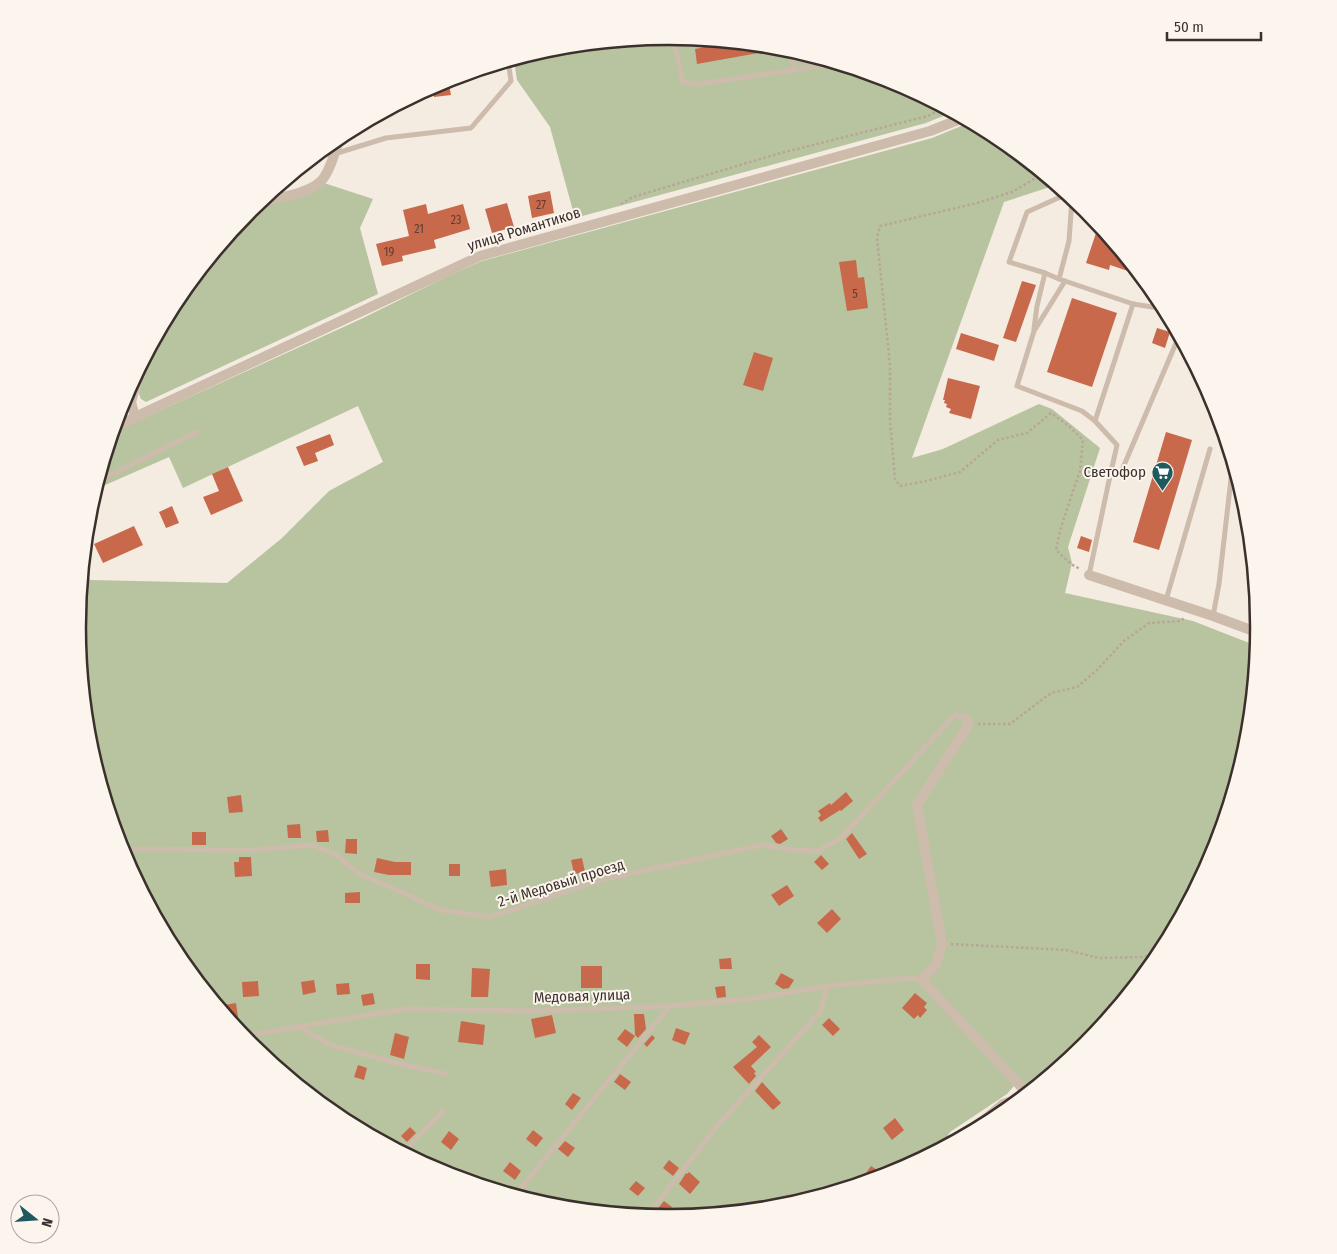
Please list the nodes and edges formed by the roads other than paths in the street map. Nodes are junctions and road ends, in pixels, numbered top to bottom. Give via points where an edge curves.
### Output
1 (675, 45) edge
2 (792, 58) edge
3 (819, 65) edge
4 (509, 68) edge
5 (794, 70) junction
6 (956, 121) edge
7 (335, 150) edge
8 (334, 154) junction
9 (1061, 197) edge
10 (275, 198) edge
11 (1072, 207) edge
12 (1045, 273) junction
13 (1058, 279) junction
14 (1065, 281) junction
15 (1133, 304) junction
16 (1154, 307) edge
17 (1034, 331) junction
18 (1176, 342) edge
19 (131, 403) edge
20 (135, 417) junction
21 (1095, 421) junction
22 (123, 423) edge
23 (197, 432) dead end
24 (1210, 449) dead end
25 (1110, 476) junction
26 (1231, 477) edge
27 (106, 478) edge
28 (1089, 575) joint
29 (1166, 600) junction
30 (1213, 616) junction
31 (1250, 630) edge
32 (967, 721) joint
33 (130, 848) edge
34 (922, 980) junction
35 (828, 986) junction
36 (670, 1006) junction
37 (298, 1026) junction
38 (253, 1034) edge
39 (446, 1074) dead end
40 (1023, 1089) edge
41 (443, 1111) dead end
42 (408, 1147) edge
43 (520, 1189) edge
44 (653, 1209) edge

1 - 5 lane via 683,82 698,84
2 - 5 lane
3 - 5 lane
4 - 8 lane via 511,81 471,128 386,138
6 - 20 street, улица Романтиков via 930,131 480,256
7 - 8 street
8 - 10 street via 322,180 310,189
9 - 12 lane via 1027,212 1009,262
11 - 13 lane via 1070,241
12 - 13 lane
12 - 17 lane
13 - 14 lane
14 - 15 lane
14 - 17 lane
15 - 16 lane
15 - 21 lane
17 - 21 lane via 1017,386 1082,411
18 - 25 lane via 1122,470
19 - 20 street
20 - 22 street, улица Романтиков
21 - 25 lane via 1117,445
23 - 27 lane
24 - 29 lane
25 - 28 lane
26 - 30 lane
28 - 29 street
29 - 30 street
30 - 31 street
32 - 33 lane, 2-й Медовый проезд via 955,716 840,839 818,851 762,845 601,880 491,917 441,910 358,873 337,855 312,845 254,850
32 - 34 street via 917,805 942,944 936,964
34 - 35 lane, Медовая улица via 912,978
34 - 40 street
35 - 36 lane, Медовая улица via 750,999
35 - 44 lane via 820,1012 717,1126
36 - 37 lane, Медовая улица via 540,1011 405,1009
36 - 43 lane
37 - 38 lane, Медовая улица
37 - 39 lane via 330,1045
41 - 42 lane

